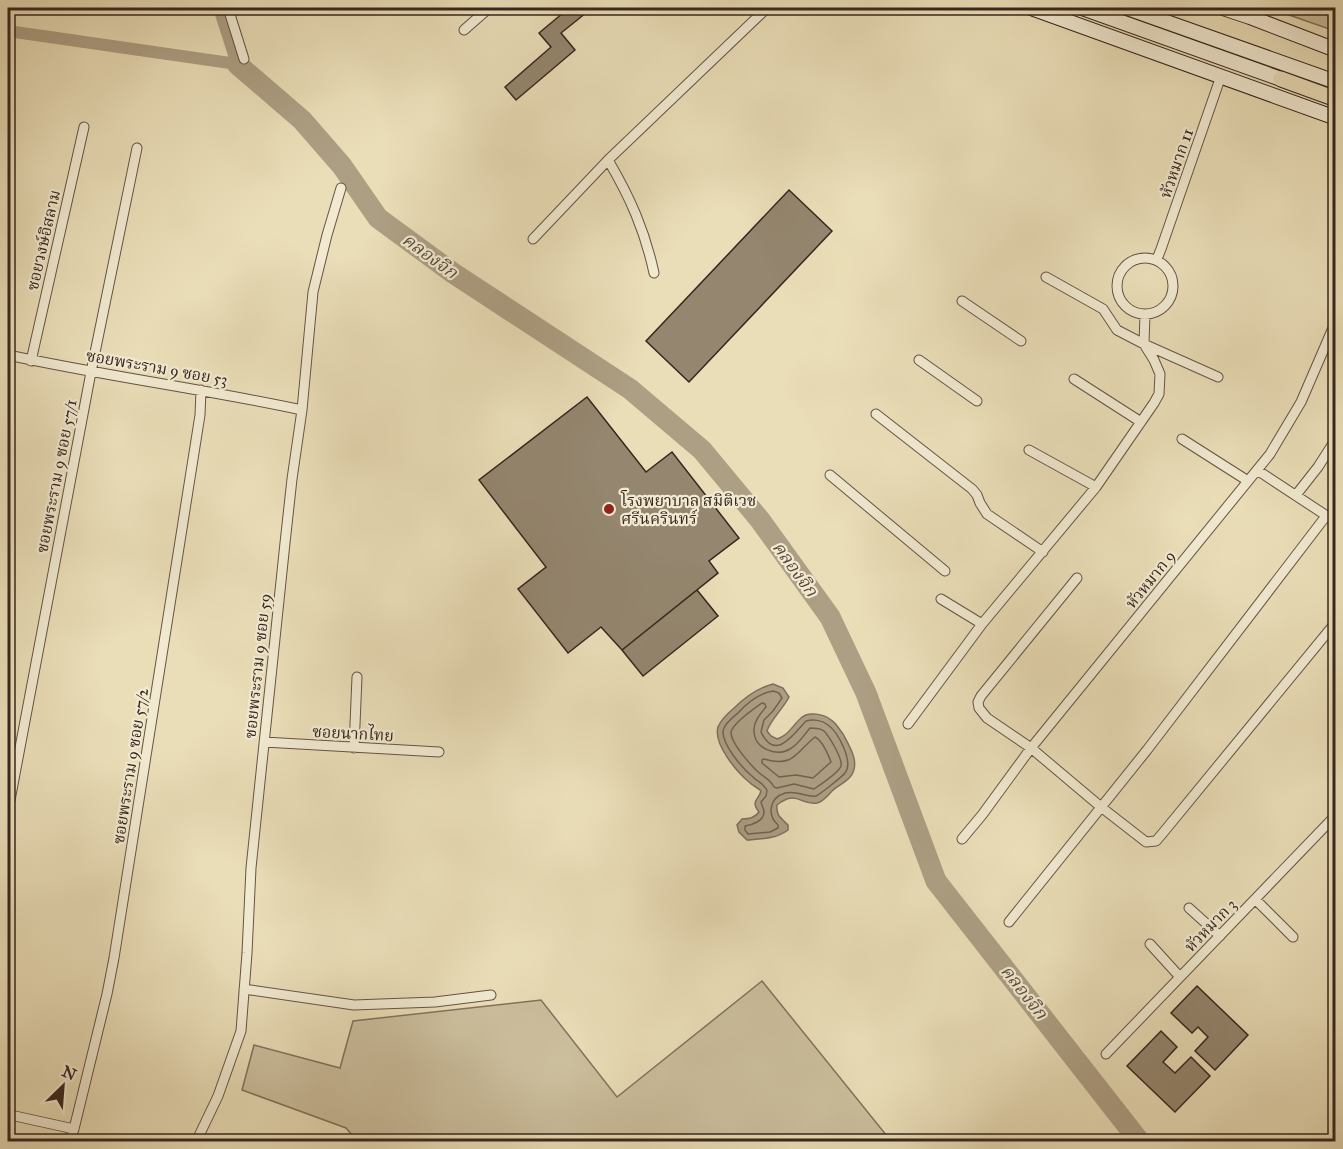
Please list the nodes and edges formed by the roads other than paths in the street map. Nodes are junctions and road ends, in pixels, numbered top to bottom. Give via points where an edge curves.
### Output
1 (228, 8) edge
2 (489, 8) edge
3 (767, 8) edge
4 (1031, 8) edge
5 (1082, 8) edge
6 (1127, 8) edge
7 (1223, 8) edge
8 (1251, 12) edge
9 (464, 30) dead end
10 (1335, 50) edge
11 (243, 59) dead end
12 (1221, 76) junction
13 (1281, 78) joint
14 (1335, 82) edge
15 (1335, 99) edge
16 (1335, 118) edge
17 (84, 127) dead end
18 (137, 148) dead end
19 (608, 160) junction
20 (341, 188) dead end
21 (533, 238) dead end
22 (1157, 259) junction
23 (654, 273) dead end
24 (1046, 277) dead end
25 (962, 301) dead end
26 (1145, 314) junction
27 (1335, 321) edge
28 (1021, 341) dead end
29 (1144, 344) junction
30 (8, 356) edge
31 (919, 360) dead end
32 (31, 361) junction
33 (91, 372) junction
34 (1218, 376) dead end
35 (1074, 379) dead end
36 (201, 390) junction
37 (977, 401) dead end
38 (302, 410) junction
39 (876, 414) dead end
40 (1141, 422) junction
41 (1182, 439) dead end
42 (1335, 439) edge
43 (1029, 450) dead end
44 (1257, 470) junction
45 (830, 475) dead end
46 (1248, 481) junction
47 (1096, 487) junction
48 (1296, 495) junction
49 (1326, 516) junction
50 (1335, 522) edge
51 (1043, 552) junction
52 (945, 571) dead end
53 (1077, 578) dead end
54 (941, 599) dead end
55 (1335, 622) edge
56 (982, 624) junction
57 (357, 677) dead end
58 (908, 724) dead end
59 (264, 742) junction
60 (354, 748) junction
61 (1031, 748) junction
62 (439, 752) dead end
63 (1101, 807) junction
64 (8, 811) edge
65 (1335, 815) edge
66 (962, 839) dead end
67 (1255, 899) junction
68 (1189, 908) dead end
69 (1009, 922) dead end
70 (1220, 936) junction
71 (1293, 937) dead end
72 (1150, 944) dead end
73 (1180, 977) junction
74 (244, 989) junction
75 (491, 995) dead end
76 (1106, 1054) dead end
77 (15, 1116) dead end
78 (74, 1129) junction
79 (69, 1142) edge
80 (196, 1142) edge

1 - 11 street
2 - 9 street
3 - 19 street
4 - 12 main road
5 - 13 main road
6 - 14 main road
7 - 8 main road
8 - 10 main road
12 - 16 main road
12 - 22 street, หัวหมาก 11
13 - 15 main road
17 - 32 street, ซอยวงษ์อิสลาม
18 - 33 street, ซอยพระราม 9 ซอย 57/1
19 - 21 street
19 - 23 street via 635,212
20 - 38 street, ซอยพระราม 9 ซอย 59 via 313,292
22 - 26 street via 1171,272 1174,291 1164,308
22 - 26 street via 1130,261 1123,267 1117,284 1118,294 1128,309
24 - 29 street via 1103,309 1117,330
25 - 28 street
26 - 29 street
27 - 44 street, หัวหมาก 9 via 1301,402
29 - 34 street
29 - 40 street via 1160,374 1159,394
30 - 32 street, ซอยพระราม 9 ซอย 53
31 - 37 street
32 - 33 street, ซอยพระราม 9 ซอย 53
33 - 36 street, ซอยพระราม 9 ซอย 53
33 - 64 street, ซอยพระราม 9 ซอย 57/1
35 - 40 street
36 - 38 street, ซอยพระราม 9 ซอย 53
36 - 78 street, ซอยพระราม 9 ซอย 57/2 via 114,958
38 - 59 street, ซอยพระราม 9 ซอย 59
39 - 51 street via 972,489 987,514
40 - 47 street
41 - 46 street
42 - 48 street
43 - 47 street
44 - 46 street, หัวหมาก 9
44 - 48 street
45 - 52 street
46 - 61 street, หัวหมาก 9
47 - 51 street
48 - 49 street
49 - 50 street
49 - 63 street
51 - 56 street
53 - 61 street via 978,702 987,718
54 - 56 street
55 - 63 street via 1156,841 1146,842
56 - 58 street
57 - 60 street
59 - 60 street, ซอยนากไทย
59 - 74 street, ซอยพระราม 9 ซอย 59
60 - 62 street, ซอยนากไทย
61 - 63 street
61 - 66 street, หัวหมาก 9
63 - 69 street
65 - 67 street, หัวหมาก 3
67 - 70 street, หัวหมาก 3
67 - 71 street
68 - 70 street
70 - 73 street, หัวหมาก 3
72 - 73 street
73 - 76 street, หัวหมาก 3
74 - 75 street via 354,1005
74 - 80 street, ซอยพระราม 9 ซอย 59 via 241,1031 218,1096
77 - 78 street
78 - 79 street, ซอยพระราม 9 ซอย 57/2

